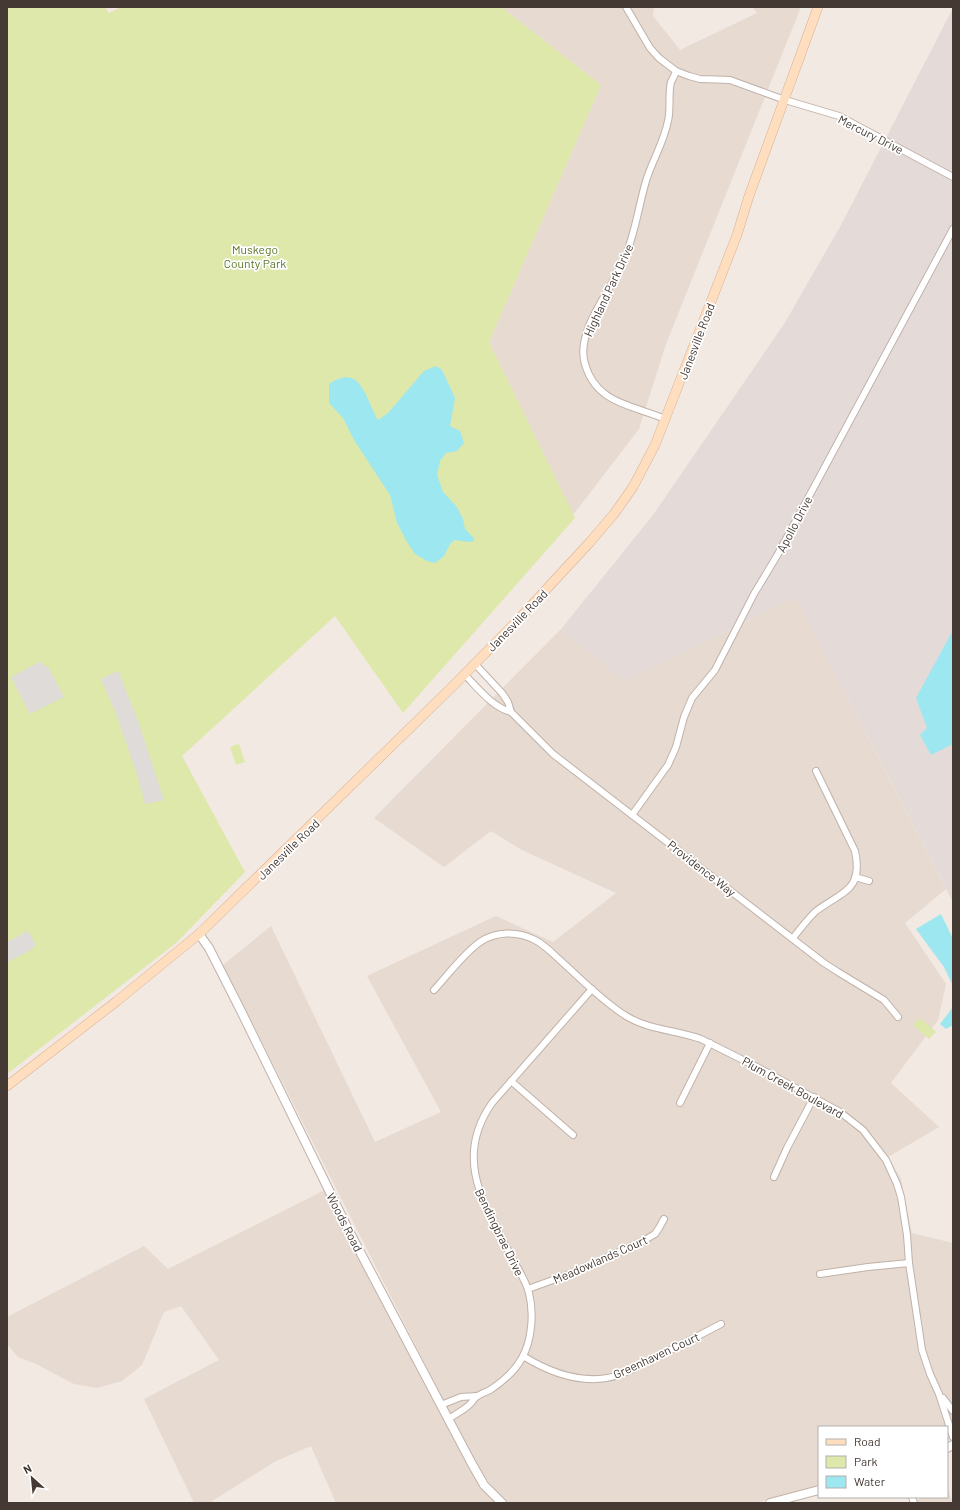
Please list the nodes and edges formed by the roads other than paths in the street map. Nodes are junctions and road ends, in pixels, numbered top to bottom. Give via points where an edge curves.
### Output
1 (626, 7) edge
2 (818, 7) edge
3 (676, 71) junction
4 (785, 100) junction
5 (953, 177) edge
6 (953, 229) edge
7 (665, 419) junction
8 (475, 664) junction
9 (464, 674) junction
10 (511, 712) junction
11 (816, 771) dead end
12 (632, 815) junction
13 (855, 878) junction
14 (869, 881) dead end
15 (199, 934) junction
16 (793, 938) junction
17 (592, 989) junction
18 (434, 990) dead end
19 (898, 1016) dead end
20 (710, 1043) junction
21 (511, 1081) junction
22 (7, 1086) edge
23 (814, 1097) junction
24 (680, 1103) dead end
25 (574, 1135) dead end
26 (774, 1177) dead end
27 (664, 1219) dead end
28 (909, 1263) junction
29 (820, 1274) dead end
30 (528, 1289) junction
31 (721, 1324) dead end
32 (523, 1356) junction
33 (939, 1394) junction
34 (477, 1396) junction
35 (440, 1405) junction
36 (953, 1411) edge
37 (448, 1419) junction
38 (953, 1437) edge
39 (818, 1490) edge
40 (502, 1503) edge
41 (770, 1503) edge

1 - 3 street, Mercury Drive via 650,48
2 - 4 main road, Janesville Road
3 - 4 street, Mercury Drive via 700,79 730,80
3 - 7 street, Highland Park Drive via 671,83 668,121 646,181 628,248 609,290 587,328 583,341 589,376 603,393 614,400
4 - 5 street, Mercury Drive via 839,116
4 - 7 main road, Janesville Road via 737,235
6 - 12 street, Apollo Drive via 715,670 692,698 668,765
7 - 8 main road, Janesville Road via 647,463 614,514
8 - 9 main road, Janesville Road
8 - 10 street, Providence Way via 502,693
9 - 10 street, Providence Way via 495,704
9 - 15 main road, Janesville Road
10 - 12 street, Providence Way via 553,754
11 - 13 street via 854,851 857,868
12 - 16 street, Providence Way
13 - 14 street
13 - 16 street via 845,892 817,911
15 - 22 main road, Janesville Road
15 - 35 street, Woods Road via 239,1007 348,1228
16 - 19 street, Providence Way via 838,972 884,1000
17 - 18 street, Plum Creek Boulevard via 544,946 522,935 510,933 486,939 474,947
17 - 20 street, Plum Creek Boulevard via 615,1008 637,1021
17 - 21 street, Bendingbrae Drive
20 - 23 street, Plum Creek Boulevard
20 - 24 street
21 - 25 street
21 - 30 street, Bendingbrae Drive via 492,1103 482,1120 474,1146 474,1169 479,1191
23 - 26 street
23 - 28 street, Plum Creek Boulevard via 840,1112 863,1130 886,1160 901,1197
27 - 30 street, Meadowlands Court via 655,1234 575,1272
28 - 29 street
28 - 33 street, Plum Creek Boulevard via 922,1350
30 - 32 street, Bendingbrae Drive via 531,1324
31 - 32 street, Greenhaven Court via 626,1372 608,1378 582,1378 559,1374
32 - 34 street, Bendingbrae Drive via 505,1378
33 - 36 street, Plum Creek Boulevard
33 - 38 street, Plum Creek Boulevard
34 - 35 street, Bendingbrae Drive via 461,1397
34 - 37 street, Bendingbrae Drive via 469,1406
35 - 37 street, Woods Road
37 - 40 street, Woods Road via 479,1477
39 - 41 street

